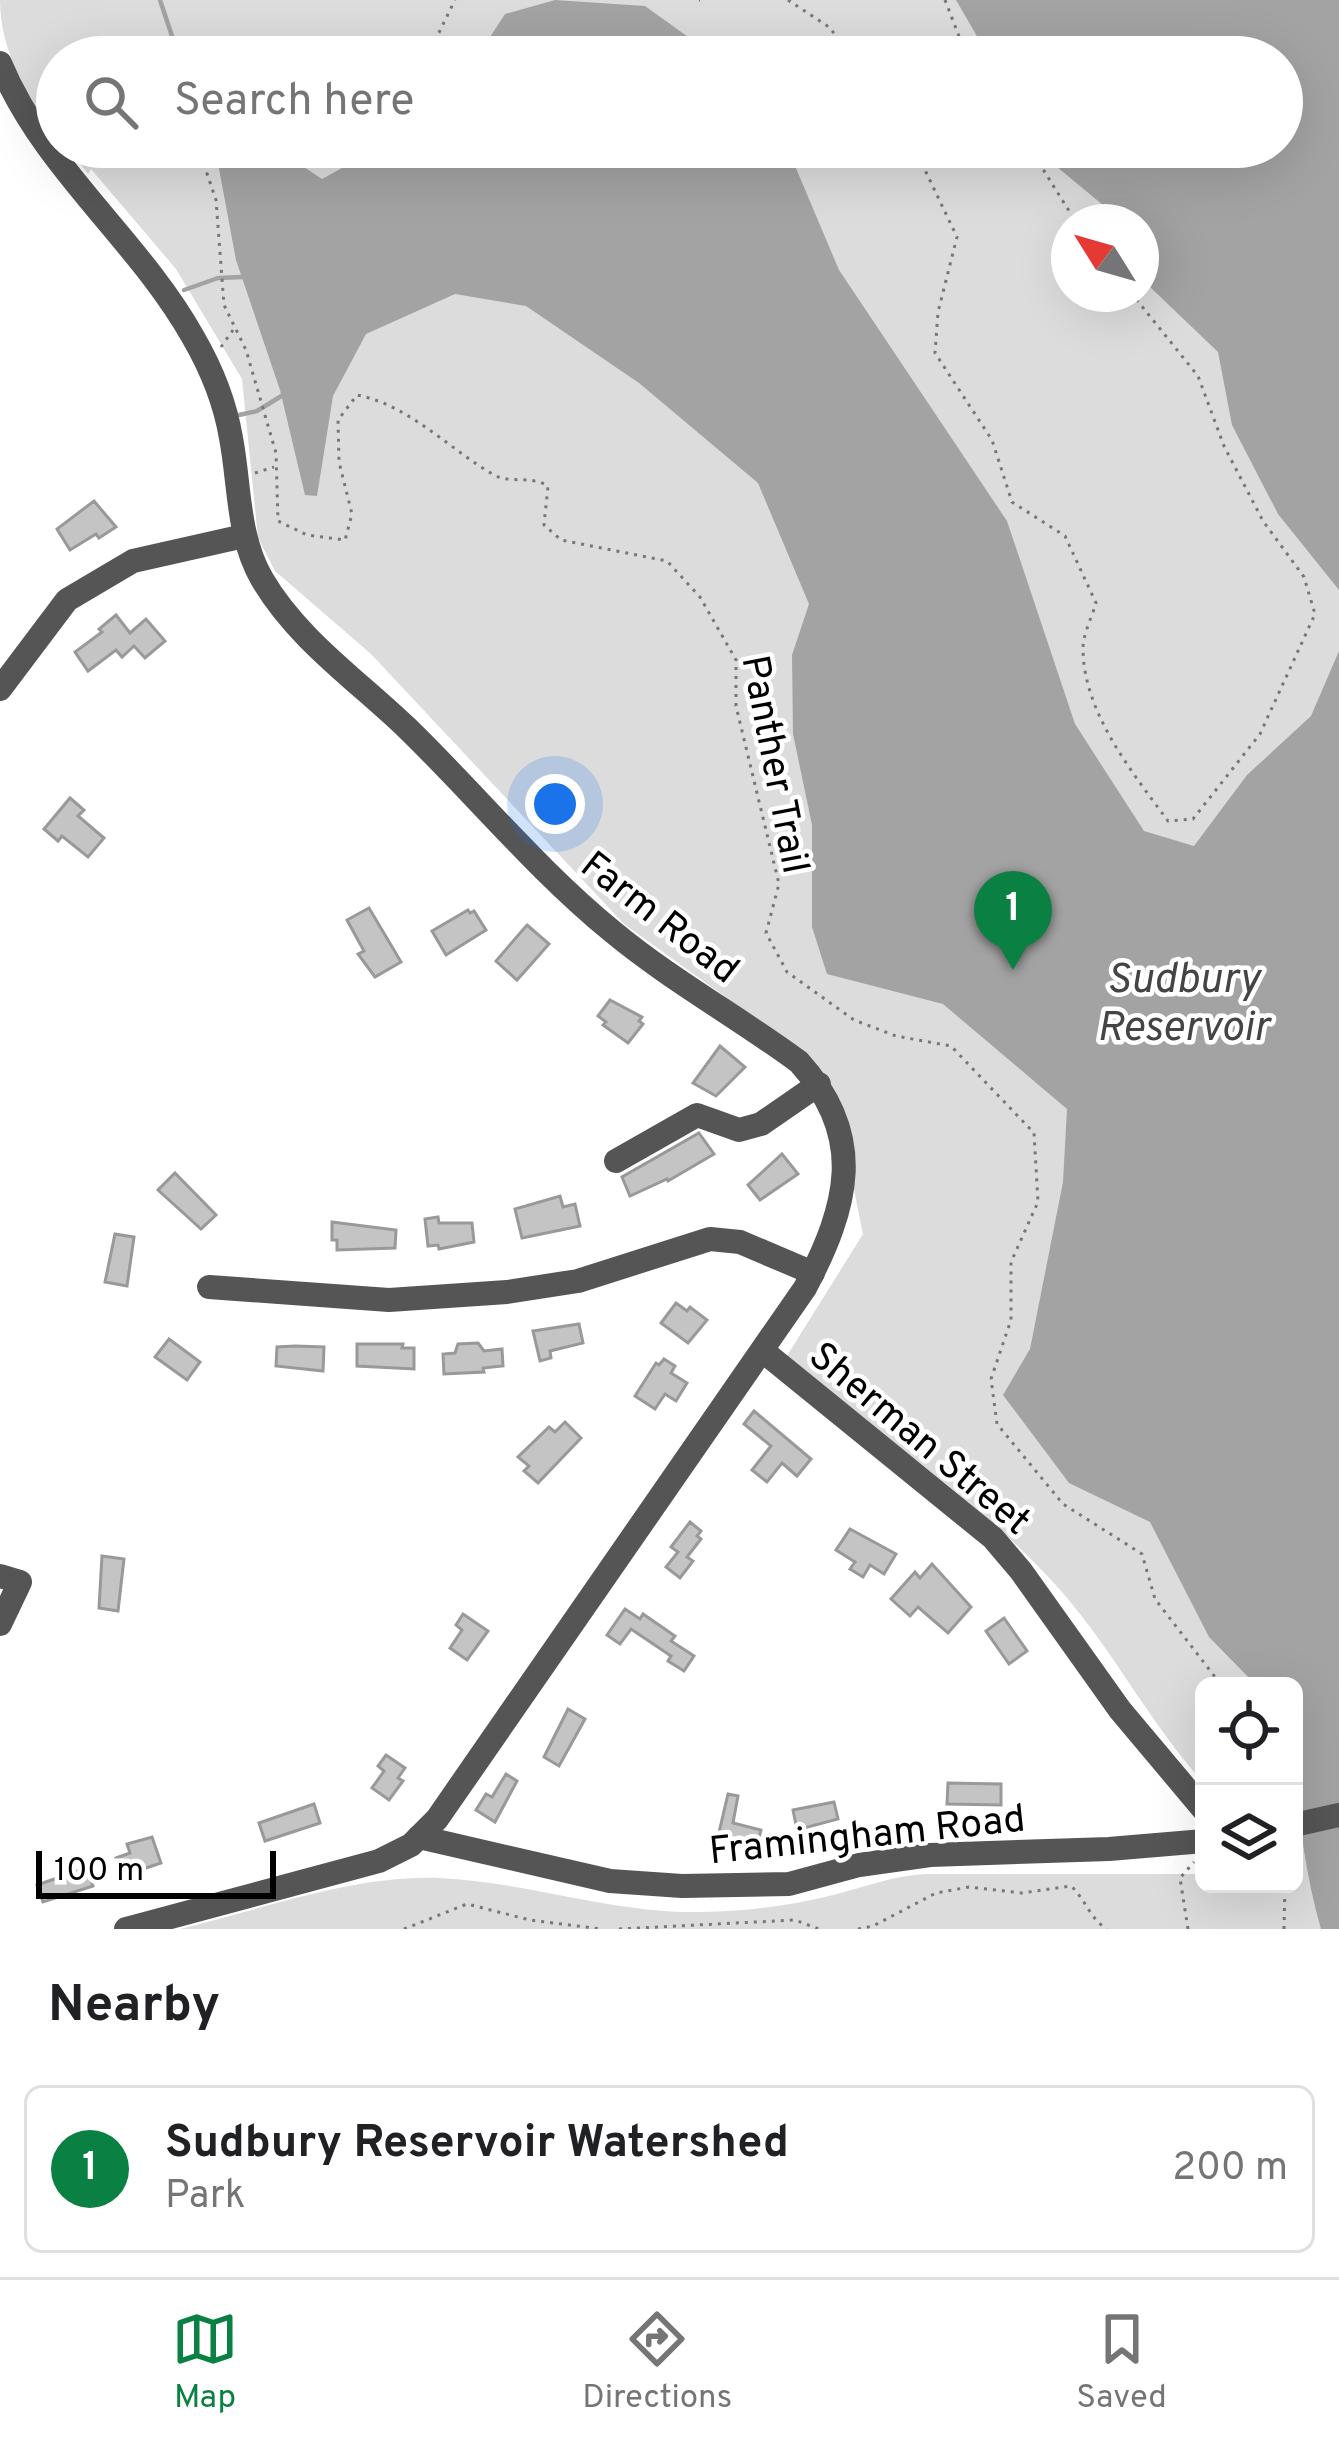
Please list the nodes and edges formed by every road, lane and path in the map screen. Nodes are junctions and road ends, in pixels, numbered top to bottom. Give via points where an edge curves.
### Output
1 (455, 0) edge
2 (788, 0) edge
3 (945, 0) edge
4 (437, 36) edge
5 (836, 36) edge
6 (960, 36) edge
7 (1, 67) edge
8 (36, 130) edge
9 (65, 168) edge
10 (205, 168) edge
11 (924, 168) edge
12 (1042, 168) edge
13 (1065, 204) edge
14 (1146, 312) edge
15 (244, 536) junction
16 (0, 689) edge
17 (819, 1084) junction
18 (616, 1161) dead end
19 (813, 1273) junction
20 (209, 1287) dead end
21 (763, 1352) junction
22 (0, 1576) edge
23 (0, 1624) edge
24 (1215, 1677) edge
25 (1195, 1799) edge
26 (1339, 1815) edge
27 (1303, 1823) edge
28 (419, 1837) junction
29 (1195, 1842) edge
30 (1195, 1866) edge
31 (1285, 1893) edge
32 (126, 1929) edge
33 (404, 1929) edge
34 (601, 1929) edge
35 (620, 1929) edge
36 (819, 1929) edge
37 (858, 1929) edge
38 (1107, 1929) edge
39 (1188, 1929) edge
40 (1284, 1929) edge

1 - 4 path
2 - 5 path
3 - 6 path
7 - 8 street, Farm Road
9 - 15 street, Farm Road via 153,276 205,358 231,436
10 - 24 path, Panther Trail via 216,200 224,305 246,350 275,453 278,521 345,540 352,514 338,420 357,395 383,400 500,478 548,486 544,525 561,540 667,562 700,597 736,660 736,706 779,884 766,934 787,972 854,1020 951,1046 1034,1133 1038,1202 1011,1262 1011,1320 991,1378 997,1424 1063,1504 1142,1554 1155,1599
11 - 14 path via 957,237 935,353 992,440 1012,502 1065,536 1096,603 1082,644 1089,691 1168,821 1193,819 1260,734 1315,614 1304,577 1224,446 1198,376
12 - 13 path
15 - 16 street via 134,561 67,600
15 - 17 street, Farm Road via 260,575 302,633 559,884
17 - 18 street via 761,1124 739,1130 697,1114
17 - 19 street, Farm Road via 837,1122 845,1190
19 - 20 street via 740,1242 710,1239 578,1281 507,1292 389,1300
19 - 21 street, Farm Road
21 - 25 street, Sherman Street via 993,1538
21 - 28 street, Farm Road
22 - 23 street via 20,1582
26 - 27 street
28 - 29 street, Framingham Road via 610,1881 682,1886 789,1884 930,1855
28 - 32 street via 380,1861
30 - 39 path via 1180,1878
31 - 40 path
33 - 34 path via 467,1904
35 - 36 path via 795,1920
37 - 38 path via 936,1892 1071,1886

